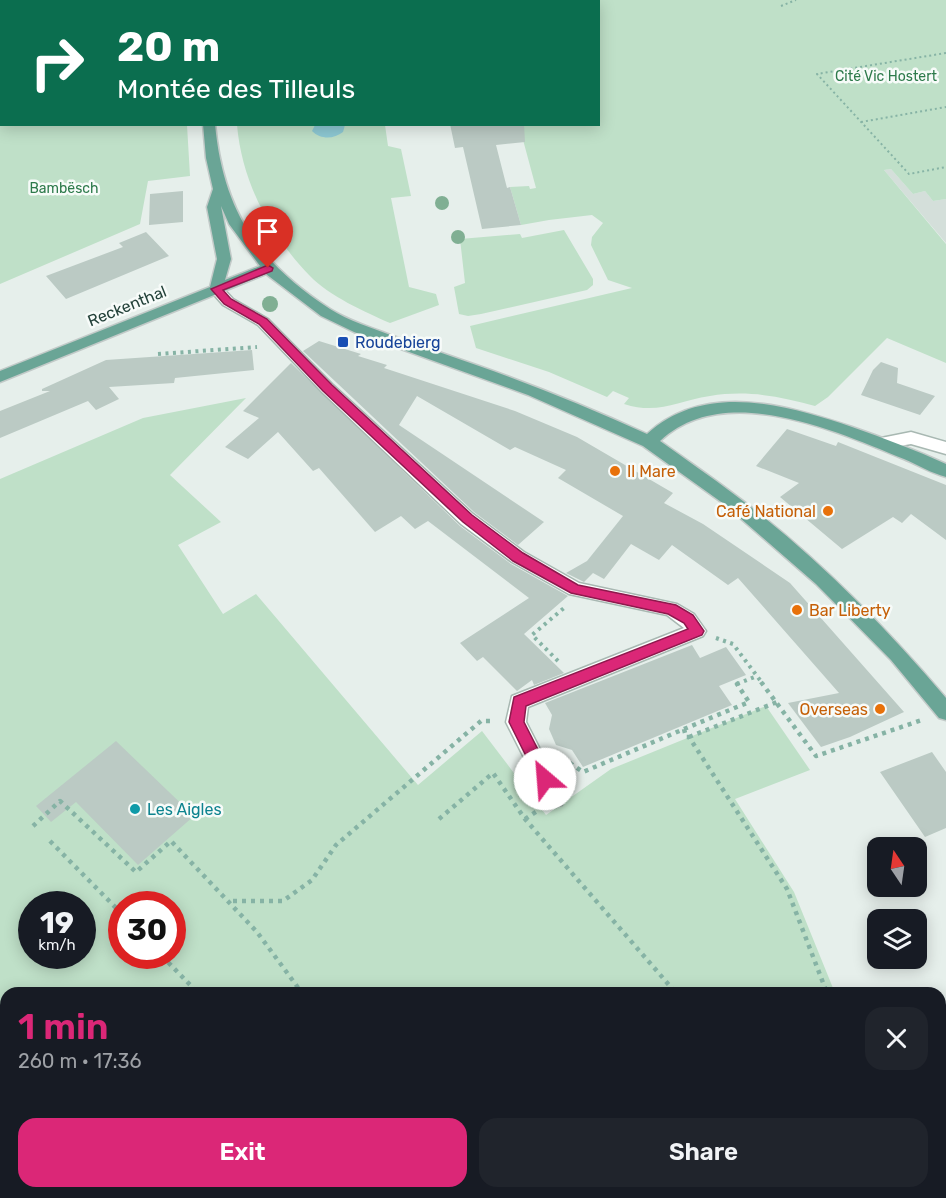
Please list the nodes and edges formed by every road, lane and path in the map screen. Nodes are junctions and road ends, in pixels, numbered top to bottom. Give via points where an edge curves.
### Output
1 (0, 0) edge
2 (10, 0) edge
3 (796, 0) edge
4 (781, 6) dead end
5 (946, 53) edge
6 (946, 107) edge
7 (861, 122) junction
8 (209, 126) edge
9 (946, 167) edge
10 (220, 189) junction
11 (268, 268) junction
12 (216, 289) junction
13 (285, 345) junction
14 (158, 354) dead end
15 (0, 377) edge
16 (649, 442) junction
17 (882, 443) junction
18 (946, 448) edge
19 (946, 471) edge
20 (575, 590) junction
21 (697, 631) junction
22 (757, 676) junction
23 (576, 680) junction
24 (777, 702) junction
25 (946, 712) edge
26 (925, 719) dead end
27 (481, 721) dead end
28 (684, 729) junction
29 (689, 737) junction
30 (559, 756) dead end
31 (555, 798) dead end
32 (439, 819) dead end
33 (33, 826) dead end
34 (50, 842) dead end
35 (108, 900) edge
36 (232, 901) junction
37 (175, 969) edge
38 (192, 987) edge
39 (298, 987) edge
40 (671, 987) edge
41 (825, 987) edge

1 - 2 main road
3 - 4 path
5 - 7 path via 817,74
6 - 7 path
7 - 9 path via 909,174
8 - 10 main road
10 - 11 main road via 236,224
10 - 12 main road via 214,207 224,258
11 - 12 main road, Reckenthal
11 - 16 main road via 326,313 359,329 532,391
12 - 13 street via 228,302 263,322
12 - 15 main road, Reckenthal
13 - 14 path
13 - 20 street via 467,519 518,557
16 - 17 main road via 687,416 715,408 745,406 787,412
16 - 25 main road via 730,500 822,579 898,655
17 - 18 street via 911,438
17 - 19 main road
20 - 21 street via 671,609 688,619
20 - 23 path via 562,612 532,635
21 - 22 path via 733,644
21 - 23 street
22 - 24 path
22 - 28 path via 737,684 749,702
23 - 31 street via 519,702 516,722
24 - 26 path via 816,756
24 - 29 path
27 - 36 path via 336,845 312,880 282,901
28 - 29 path
28 - 30 path via 583,772
29 - 41 path via 787,889
32 - 40 path via 493,773 525,819
33 - 36 path via 60,801 136,872 171,841
34 - 35 path
36 - 39 path
37 - 38 path

